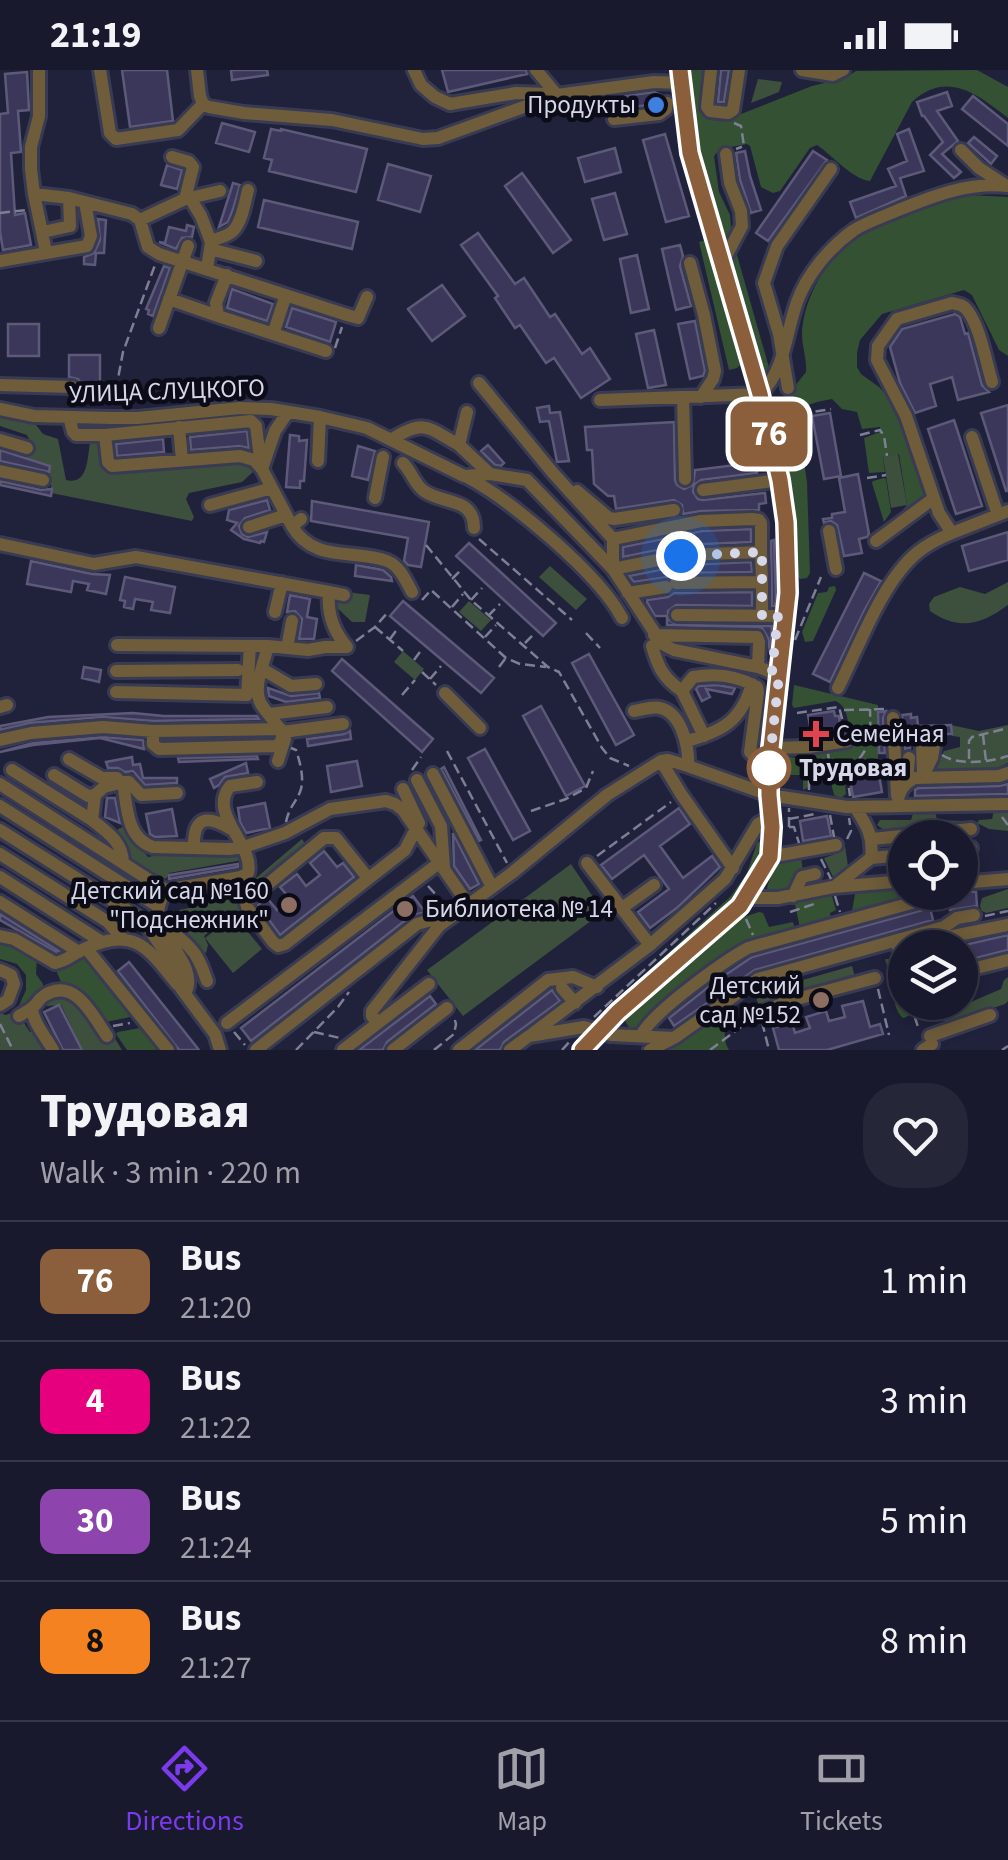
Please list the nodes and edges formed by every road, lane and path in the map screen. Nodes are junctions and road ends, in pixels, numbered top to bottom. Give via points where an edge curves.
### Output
1 (39, 70) edge
2 (100, 70) edge
3 (197, 70) edge
4 (414, 70) edge
5 (536, 70) edge
6 (712, 70) edge
7 (740, 70) edge
8 (802, 70) edge
9 (844, 70) edge
10 (652, 76) edge
11 (681, 77) edge
12 (557, 95) junction
13 (203, 104) junction
14 (672, 104) junction
15 (614, 119) dead end
16 (732, 122) dead end
17 (744, 146) dead end
18 (961, 150) dead end
19 (726, 154) dead end
20 (172, 157) dead end
21 (831, 170) dead end
22 (1006, 185) edge
23 (220, 190) dead end
24 (248, 190) dead end
25 (69, 198) junction
26 (188, 198) junction
27 (36, 201) junction
28 (85, 202) junction
29 (0, 213) edge
30 (140, 220) junction
31 (43, 232) junction
32 (211, 245) junction
33 (188, 246) dead end
34 (46, 252) junction
35 (158, 254) junction
36 (256, 260) dead end
37 (0, 261) edge
38 (183, 261) junction
39 (690, 262) dead end
40 (723, 262) junction
41 (207, 269) junction
42 (227, 275) junction
43 (286, 295) junction
44 (367, 297) dead end
45 (168, 299) junction
46 (218, 316) junction
47 (352, 316) junction
48 (159, 328) dead end
49 (273, 334) junction
50 (326, 351) joint
51 (782, 352) junction
52 (479, 382) dead end
53 (992, 382) dead end
54 (0, 385) edge
55 (72, 387) dead end
56 (788, 388) dead end
57 (760, 394) junction
58 (684, 397) junction
59 (701, 397) junction
60 (600, 400) dead end
61 (831, 409) dead end
62 (0, 410) edge
63 (288, 412) junction
64 (466, 412) dead end
65 (69, 416) junction
66 (320, 416) junction
67 (802, 417) dead end
68 (111, 418) junction
69 (779, 426) dead end
70 (179, 428) junction
71 (860, 434) dead end
72 (105, 435) junction
73 (972, 437) dead end
74 (0, 440) edge
75 (392, 440) junction
76 (806, 441) dead end
77 (282, 444) dead end
78 (459, 445) junction
79 (27, 448) dead end
80 (383, 456) dead end
81 (888, 456) dead end
82 (182, 460) junction
83 (318, 461) dead end
84 (403, 464) dead end
85 (262, 469) junction
86 (0, 470) edge
87 (553, 473) junction
88 (490, 474) junction
89 (886, 475) dead end
90 (464, 476) junction
91 (867, 478) dead end
92 (685, 479) dead end
93 (43, 480) dead end
94 (780, 480) junction
95 (272, 488) junction
96 (703, 490) dead end
97 (374, 498) dead end
98 (934, 498) junction
99 (210, 505) dead end
100 (674, 510) dead end
101 (1003, 513) edge
102 (293, 520) junction
103 (249, 527) dead end
104 (679, 527) junction
105 (473, 530) joint
106 (829, 531) dead end
107 (952, 533) junction
108 (613, 539) junction
109 (876, 541) dead end
110 (0, 544) edge
111 (426, 545) dead end
112 (762, 552) junction
113 (684, 556) junction
114 (612, 569) junction
115 (836, 569) dead end
116 (462, 570) dead end
117 (821, 577) dead end
118 (452, 579) junction
119 (762, 582) junction
120 (282, 584) junction
121 (482, 588) dead end
122 (330, 592) junction
123 (464, 593) junction
124 (628, 593) junction
125 (344, 595) dead end
126 (417, 596) joint
127 (471, 600) junction
128 (500, 604) dead end
129 (451, 608) junction
130 (275, 612) dead end
131 (388, 612) dead end
132 (677, 615) dead end
133 (762, 615) junction
134 (488, 616) junction
135 (786, 616) junction
136 (622, 618) dead end
137 (572, 620) dead end
138 (292, 621) dead end
139 (498, 624) junction
140 (375, 627) junction
141 (398, 628) dead end
142 (586, 632) dead end
143 (534, 634) dead end
144 (484, 638) junction
145 (390, 640) junction
146 (653, 640) junction
147 (117, 645) dead end
148 (523, 645) junction
149 (213, 646) junction
150 (250, 646) junction
151 (268, 646) junction
152 (347, 647) junction
153 (287, 648) junction
154 (600, 648) dead end
155 (422, 649) dead end
156 (791, 650) dead end
157 (404, 651) dead end
158 (506, 658) junction
159 (414, 660) dead end
160 (441, 666) dead end
161 (499, 667) dead end
162 (548, 667) junction
163 (758, 667) junction
164 (262, 669) junction
165 (210, 670) junction
166 (238, 670) dead end
167 (116, 671) dead end
168 (422, 672) dead end
169 (779, 676) junction
170 (430, 679) junction
171 (415, 680) dead end
172 (316, 684) dead end
173 (752, 684) junction
174 (838, 688) dead end
175 (682, 691) junction
176 (116, 692) dead end
177 (445, 692) joint
178 (402, 695) dead end
179 (253, 698) junction
180 (327, 707) dead end
181 (870, 708) junction
182 (842, 710) junction
183 (634, 711) dead end
184 (797, 713) dead end
185 (269, 714) junction
186 (893, 718) joint
187 (343, 724) dead end
188 (480, 728) dead end
189 (1008, 728) edge
190 (282, 731) junction
191 (871, 731) junction
192 (863, 732) dead end
193 (983, 733) junction
194 (704, 736) junction
195 (0, 740) edge
196 (687, 741) junction
197 (847, 741) joint
198 (935, 745) joint
199 (809, 747) junction
200 (771, 748) junction
201 (296, 750) dead end
202 (448, 751) dead end
203 (1008, 756) edge
204 (909, 758) dead end
205 (69, 759) dead end
206 (969, 760) junction
207 (278, 761) dead end
208 (661, 761) junction
209 (986, 761) junction
210 (688, 766) junction
211 (769, 766) junction
212 (830, 766) dead end
213 (896, 768) junction
214 (646, 769) junction
215 (12, 770) dead end
216 (593, 771) dead end
217 (926, 771) junction
218 (848, 772) junction
219 (1008, 773) edge
220 (433, 774) dead end
221 (54, 775) dead end
222 (417, 780) dead end
223 (126, 782) junction
224 (257, 782) dead end
225 (907, 782) junction
226 (0, 784) edge
227 (403, 789) dead end
228 (807, 792) dead end
229 (177, 793) dead end
230 (681, 794) junction
231 (96, 795) junction
232 (769, 795) junction
233 (790, 798) junction
234 (898, 801) junction
235 (1008, 804) edge
236 (0, 806) edge
237 (531, 811) dead end
238 (852, 812) junction
239 (830, 813) dead end
240 (789, 819) junction
241 (92, 820) junction
242 (830, 820) dead end
243 (777, 821) junction
244 (789, 826) junction
245 (232, 829) junction
246 (0, 830) edge
247 (416, 831) junction
248 (285, 833) junction
249 (888, 837) edge
250 (872, 839) junction
251 (839, 844) junction
252 (244, 847) junction
253 (194, 848) junction
254 (800, 850) junction
255 (0, 854) edge
256 (819, 855) dead end
257 (770, 857) junction
258 (888, 857) edge
259 (871, 858) junction
260 (123, 863) junction
261 (588, 863) joint
262 (442, 866) junction
263 (733, 868) junction
264 (856, 869) junction
265 (512, 873) junction
266 (814, 874) dead end
267 (888, 875) edge
268 (0, 877) edge
269 (421, 877) junction
270 (368, 878) junction
271 (1008, 879) edge
272 (978, 882) edge
273 (888, 883) edge
274 (654, 885) dead end
275 (492, 887) junction
276 (833, 889) junction
277 (794, 896) junction
278 (161, 900) junction
279 (0, 902) edge
280 (743, 902) junction
281 (468, 904) junction
282 (622, 908) junction
283 (839, 909) dead end
284 (888, 909) edge
285 (1008, 911) edge
286 (974, 915) joint
287 (437, 923) junction
288 (1008, 925) edge
289 (0, 936) edge
290 (124, 940) junction
291 (102, 942) junction
292 (650, 944) junction
293 (757, 945) junction
294 (878, 945) junction
295 (82, 950) junction
296 (1008, 960) edge
297 (978, 968) edge
298 (0, 970) edge
299 (352, 977) junction
300 (875, 978) joint
301 (207, 982) dead end
302 (429, 984) dead end
303 (597, 987) junction
304 (562, 988) dead end
305 (182, 990) junction
306 (575, 1003) junction
307 (0, 1005) edge
308 (447, 1008) dead end
309 (32, 1009) junction
310 (760, 1013) junction
311 (19, 1016) dead end
312 (990, 1016) dead end
313 (130, 1023) dead end
314 (378, 1023) junction
315 (0, 1024) edge
316 (456, 1024) dead end
317 (231, 1028) joint
318 (600, 1031) junction
319 (105, 1032) joint
320 (313, 1032) junction
321 (329, 1034) dead end
322 (888, 1035) dead end
323 (529, 1036) junction
324 (641, 1036) junction
325 (674, 1038) junction
326 (926, 1040) edge
327 (1008, 1046) edge
328 (436, 1049) edge
329 (452, 1049) edge
330 (12, 1050) edge
331 (53, 1050) edge
332 (168, 1050) edge
333 (220, 1050) edge
334 (249, 1050) edge
335 (256, 1050) edge
336 (296, 1050) edge
337 (343, 1050) edge
338 (392, 1050) edge
339 (510, 1050) edge
340 (582, 1050) edge
341 (650, 1050) edge
342 (710, 1050) edge
343 (769, 1050) edge
344 (1002, 1050) edge

1 - 27 street via 31,169
2 - 13 street via 116,139 178,130
3 - 13 street
4 - 12 street via 422,85 450,104 516,93
5 - 12 street
6 - 7 street via 707,107 728,113
8 - 9 street
10 - 11 street
10 - 12 street
11 - 14 main road
12 - 13 street via 423,139
14 - 15 street via 664,113
14 - 40 main road
16 - 17 path via 741,126
18 - 22 street
19 - 40 street via 742,218
20 - 26 street via 193,167
21 - 51 street via 776,246 764,283
22 - 51 street via 954,190 855,230 812,272
23 - 26 street
24 - 32 street via 237,226
25 - 27 street
25 - 28 street
25 - 31 street via 70,226
26 - 30 street
26 - 32 street
27 - 29 path
27 - 31 street
28 - 30 street
28 - 34 street via 88,245
30 - 35 street via 148,247
31 - 34 street
32 - 36 street
32 - 41 street
33 - 38 street
34 - 37 street
35 - 38 street
35 - 68 path via 124,352
38 - 41 street
38 - 45 street
39 - 59 street via 715,371
40 - 57 main road
41 - 42 street
42 - 43 street
42 - 46 street
43 - 47 street
43 - 49 street
44 - 47 street
45 - 46 street
45 - 48 street
46 - 49 street
47 - 50 path via 336,348
49 - 50 street
51 - 56 street
51 - 57 street via 773,380
52 - 87 street
53 - 98 street via 973,322 960,304 898,319 878,346 876,360 906,416
54 - 55 street
57 - 59 street
57 - 94 main road
58 - 59 street
58 - 60 street
58 - 92 street
61 - 67 path
62 - 65 street, УЛИЦА СЛУЦКОГО
63 - 66 street, УЛИЦА СЛУЦКОГО
63 - 68 street, УЛИЦА СЛУЦКОГО via 254,407
63 - 85 street
64 - 78 street
65 - 68 street, УЛИЦА СЛУЦКОГО
65 - 72 street via 76,435
66 - 75 street, УЛИЦА СЛУЦКОГО
66 - 83 street
69 - 76 path
70 - 72 street
70 - 82 street
70 - 85 street via 254,422
71 - 81 path via 880,430
72 - 82 street via 112,466
73 - 101 street
74 - 79 street
75 - 78 street via 418,426
75 - 90 street, УЛИЦА СЛУЦКОГО
77 - 85 street
78 - 88 street
80 - 97 street
82 - 85 street via 240,456
84 - 105 street via 418,487 470,511
85 - 95 street
86 - 93 street
87 - 100 street via 609,518
87 - 108 street
88 - 90 street
88 - 114 street via 526,480
89 - 91 path
90 - 136 street, УЛИЦА СЛУЦКОГО via 557,544
94 - 96 street
94 - 135 main road
95 - 99 street
95 - 102 street
98 - 107 street
98 - 109 street
101 - 107 street
102 - 103 street
102 - 126 street via 316,548 389,561
104 - 108 street
104 - 112 street via 759,520
104 - 113 street
105 - 137 path
106 - 115 street
107 - 174 street via 931,542 894,578
108 - 114 street
110 - 120 street via 94,564 136,557
111 - 118 path
112 - 113 street
112 - 119 street
113 - 114 street
114 - 124 street
116 - 118 path
117 - 156 path
118 - 123 path
119 - 124 street
119 - 133 street
120 - 122 street
120 - 130 street
121 - 127 path
122 - 125 street
122 - 152 street via 333,627
123 - 127 path
123 - 129 path
124 - 146 street
126 - 129 path via 431,590
127 - 134 path
128 - 134 path
129 - 144 path
131 - 140 path
132 - 133 street
133 - 135 street
134 - 139 path
135 - 169 main road
138 - 153 street
139 - 144 path
139 - 148 path
140 - 145 path
140 - 152 path
141 - 145 path
142 - 154 path
143 - 148 path
144 - 158 path
145 - 157 path
146 - 163 street
146 - 163 street via 757,637
146 - 175 street via 659,669
147 - 149 street
148 - 162 path
149 - 150 street
149 - 165 street
150 - 151 street
150 - 179 street
151 - 153 street
151 - 164 street
152 - 153 street
155 - 159 path
158 - 161 path
158 - 162 path
160 - 170 path
162 - 214 path via 559,672 610,758
163 - 169 street
164 - 172 street via 291,686
164 - 179 street
165 - 166 street
165 - 167 street
168 - 170 path
169 - 200 main road
170 - 177 path
171 - 178 path
173 - 175 street via 706,675 693,677
173 - 194 street via 746,705
173 - 211 street via 758,692 750,752
175 - 194 street
176 - 179 street
177 - 188 street
179 - 185 street
180 - 185 street
181 - 182 path
181 - 186 path via 888,710
181 - 191 path
182 - 184 path
182 - 197 path
183 - 196 street via 663,708
185 - 190 street
186 - 213 street
187 - 190 street
189 - 193 path
190 - 195 street via 102,727
190 - 207 street
191 - 192 path
191 - 218 path via 867,750
193 - 206 path via 969,741
193 - 209 path
194 - 196 street
196 - 210 street
197 - 199 street
198 - 206 path via 949,760
198 - 217 street
199 - 200 street
199 - 228 path
200 - 211 main road
201 - 248 path via 302,786 288,808
202 - 265 path
203 - 209 path
204 - 225 street
205 - 223 street via 102,778
206 - 209 path
208 - 210 street
208 - 214 street
208 - 230 street
210 - 232 street
211 - 232 main road
212 - 218 path
213 - 218 path
213 - 234 street
214 - 265 street
215 - 241 street
216 - 237 path via 586,788
217 - 219 street
217 - 225 street
218 - 238 path
220 - 275 street
221 - 231 street
222 - 262 street via 441,826
223 - 229 street via 142,795
223 - 231 street
223 - 253 street via 131,827 144,844
224 - 245 street via 226,790
225 - 234 street
226 - 260 street
227 - 247 street via 418,819
230 - 261 path
230 - 263 street
231 - 241 street
232 - 233 street
232 - 243 main road
233 - 238 street
233 - 240 path
234 - 235 street
234 - 238 street
236 - 278 street
238 - 250 street
238 - 251 path via 851,833
239 - 240 path
240 - 244 path
241 - 260 street via 115,839
242 - 251 path
243 - 244 path
243 - 257 main road
243 - 263 street via 758,824
244 - 254 path
245 - 252 street
245 - 253 street via 207,820 194,833
246 - 305 street via 143,920 177,970
247 - 248 street via 403,810 376,801 330,809
247 - 262 street
247 - 270 street via 405,850
248 - 252 street
249 - 250 street
250 - 259 street
251 - 254 street
252 - 253 street
252 - 278 street via 248,874
254 - 257 street
255 - 290 street via 108,922
256 - 276 path
257 - 280 main road
258 - 259 street
259 - 264 street
260 - 278 street
261 - 282 street
262 - 269 street
262 - 281 street
263 - 292 street
264 - 267 street
264 - 276 street
265 - 275 street
266 - 277 street via 802,877
268 - 291 street
269 - 287 path via 438,896
269 - 317 street
270 - 270 street via 278,946 246,902 331,836
271 - 272 street
273 - 276 street
274 - 282 street
275 - 281 street
276 - 277 street
276 - 283 path
277 - 280 street
278 - 301 street via 172,930 200,962
278 - 305 street via 159,920 189,980
279 - 295 street
280 - 293 path
280 - 318 main road
281 - 287 street
282 - 292 street
284 - 293 street
285 - 286 path
286 - 294 street
287 - 299 street via 417,924
287 - 314 street via 372,1011
288 - 294 street via 918,944
289 - 295 street via 55,963
290 - 291 street
290 - 305 street via 149,950
291 - 295 street
292 - 303 street
293 - 324 street via 732,957
294 - 325 street via 758,979
295 - 332 street
296 - 297 street
298 - 307 street via 14,984
299 - 320 path via 344,1000
299 - 335 street
300 - 310 street
300 - 322 path
302 - 314 street
303 - 306 street
303 - 329 street via 573,977 548,980
304 - 306 street
305 - 333 street
306 - 323 street
308 - 338 street
309 - 311 street
309 - 319 street via 46,994 69,991
309 - 331 street
310 - 342 path
310 - 343 path
312 - 326 street
313 - 319 path
314 - 337 street
315 - 330 path
316 - 328 path
317 - 334 path
318 - 323 street via 584,1027
318 - 324 street
318 - 340 main road
320 - 321 path
320 - 336 path
323 - 339 street
324 - 325 street
325 - 341 street
327 - 344 path
328 - 329 path

